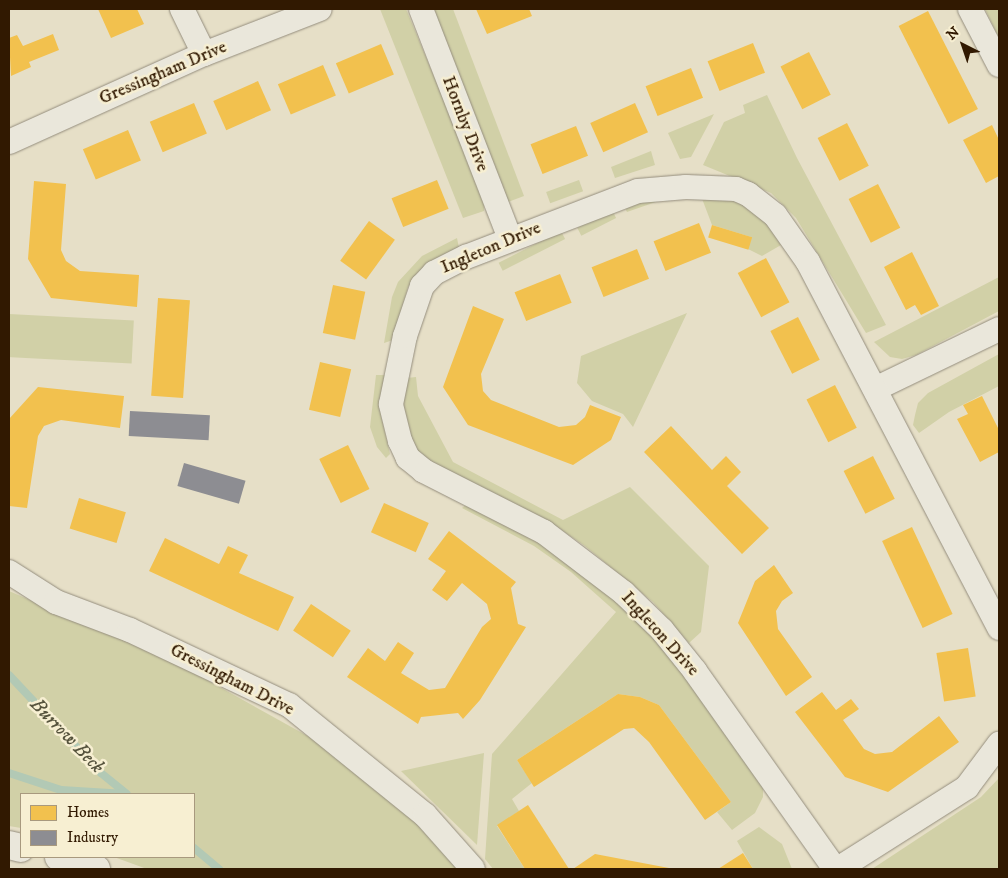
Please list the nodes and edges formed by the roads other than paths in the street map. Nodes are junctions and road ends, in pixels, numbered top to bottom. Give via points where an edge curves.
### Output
1 (182, 9) edge
2 (320, 9) edge
3 (421, 9) edge
4 (970, 9) edge
5 (204, 54) junction
6 (999, 65) edge
7 (9, 142) edge
8 (510, 238) junction
9 (999, 330) edge
10 (875, 389) junction
11 (9, 572) edge
12 (999, 628) edge
13 (999, 744) edge
14 (62, 858) edge
15 (96, 869) edge
16 (474, 869) edge
17 (837, 869) edge

1 - 5 street
2 - 5 street, Gressingham Drive
3 - 8 street, Hornby Drive
4 - 6 street
5 - 7 street, Gressingham Drive
8 - 10 street, Ingleton Drive via 638,191 686,187 736,189 775,215 806,258
8 - 17 street, Ingleton Drive via 434,273 415,300 391,404 408,458 424,471 544,532 624,593 662,630 695,670
9 - 10 street
10 - 12 street, Ingleton Drive
11 - 16 street, Gressingham Drive via 56,602 130,630 289,705 425,815
13 - 17 street, Ingleton Drive via 967,787
14 - 15 street

